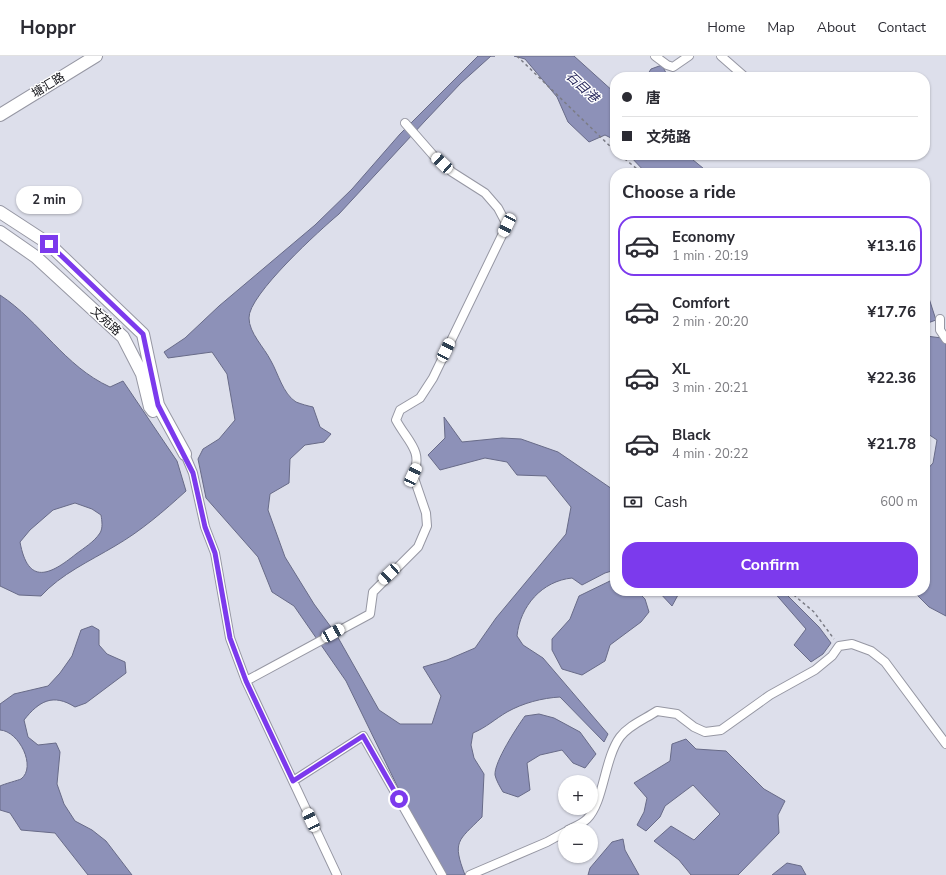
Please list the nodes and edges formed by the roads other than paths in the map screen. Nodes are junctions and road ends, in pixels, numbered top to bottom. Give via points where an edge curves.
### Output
1 (96, 56) edge
2 (655, 56) edge
3 (689, 56) edge
4 (721, 56) edge
5 (739, 72) edge
6 (0, 115) edge
7 (405, 123) dead end
8 (0, 212) edge
9 (0, 232) edge
10 (940, 319) dead end
11 (946, 338) edge
12 (185, 454) junction
13 (246, 681) junction
14 (946, 744) edge
15 (293, 781) junction
16 (579, 823) edge
17 (558, 836) edge
18 (336, 875) edge
19 (442, 875) edge
20 (470, 875) edge

1 - 6 street, 塘汇路
2 - 3 street via 673,67
4 - 5 street
7 - 13 street via 452,172 486,193 507,225 433,378 420,398 400,410 396,420 417,454 418,464 413,475 426,513 427,526 418,547 373,592 370,614
8 - 12 street, 文苑路 via 49,244 143,334 158,405
9 - 12 street, 文苑路 via 36,257 123,337 142,374 150,407
10 - 11 street via 940,330
12 - 13 street via 193,473 205,527 215,553 230,638
13 - 15 street
14 - 16 street via 885,662 871,651 852,644 839,646 832,656 815,670 770,695 721,730 705,732 678,714 657,711 626,730 619,739 605,772 596,805 586,819
15 - 18 street
15 - 19 street via 363,736
17 - 20 street

